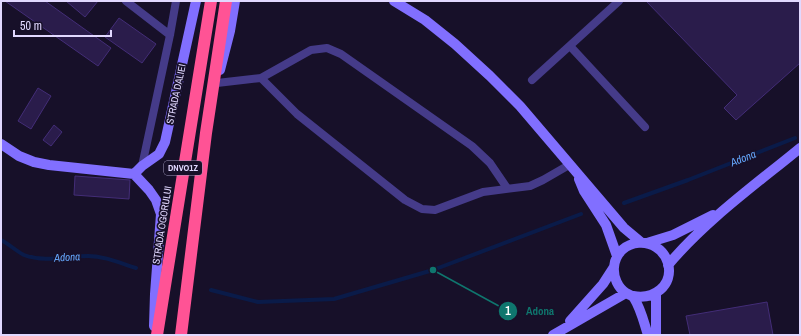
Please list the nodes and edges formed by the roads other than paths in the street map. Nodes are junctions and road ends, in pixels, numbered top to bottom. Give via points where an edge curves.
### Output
1 (126, 1) edge
2 (176, 1) edge
3 (196, 1) edge
4 (211, 1) edge
5 (226, 1) edge
6 (235, 1) edge
7 (394, 1) edge
8 (619, 1) edge
9 (170, 35) junction
10 (570, 46) junction
11 (261, 78) junction
12 (532, 80) dead end
13 (217, 83) junction
14 (645, 127) dead end
15 (206, 133) junction
16 (1, 144) edge
17 (800, 148) edge
18 (569, 165) junction
19 (142, 166) junction
20 (576, 173) junction
21 (134, 174) junction
22 (507, 188) junction
23 (724, 210) junction
24 (644, 243) junction
25 (617, 256) junction
26 (668, 265) junction
27 (614, 267) junction
28 (656, 293) junction
29 (629, 294) junction
30 (557, 332) edge
31 (156, 335) edge
32 (181, 335) edge
33 (648, 335) edge
34 (656, 335) edge

1 - 9 lane
2 - 9 lane
3 - 19 street, STRADA DALIEI via 165,142 159,154
4 - 31 highway, STRADA OGORULUI / DNVO1Z
5 - 15 highway, DNVO1Z
6 - 13 street
7 - 18 street via 425,20 490,76 520,106
8 - 10 lane
9 - 19 lane
10 - 12 lane
10 - 14 lane
11 - 13 lane
11 - 22 lane via 297,114 405,200 422,209 435,210 483,192
11 - 22 lane via 311,50 327,48 341,54 472,146 490,163
13 - 15 street
15 - 32 highway, DNVO1Z
16 - 21 street via 34,162
17 - 23 street
18 - 20 street
18 - 22 lane via 530,186
19 - 21 street, STRADA DALIEI
20 - 24 street via 624,228
20 - 25 street via 584,191 606,225
21 - 31 street via 156,200 161,214 155,294
23 - 24 street via 672,235
23 - 26 street via 683,247
24 - 25 street via 631,244
24 - 26 street via 661,251
25 - 27 street
26 - 28 street via 666,281
27 - 29 street via 620,287
27 - 30 street via 604,284
28 - 29 street via 641,297
28 - 34 street
29 - 30 street
29 - 33 street via 641,313

